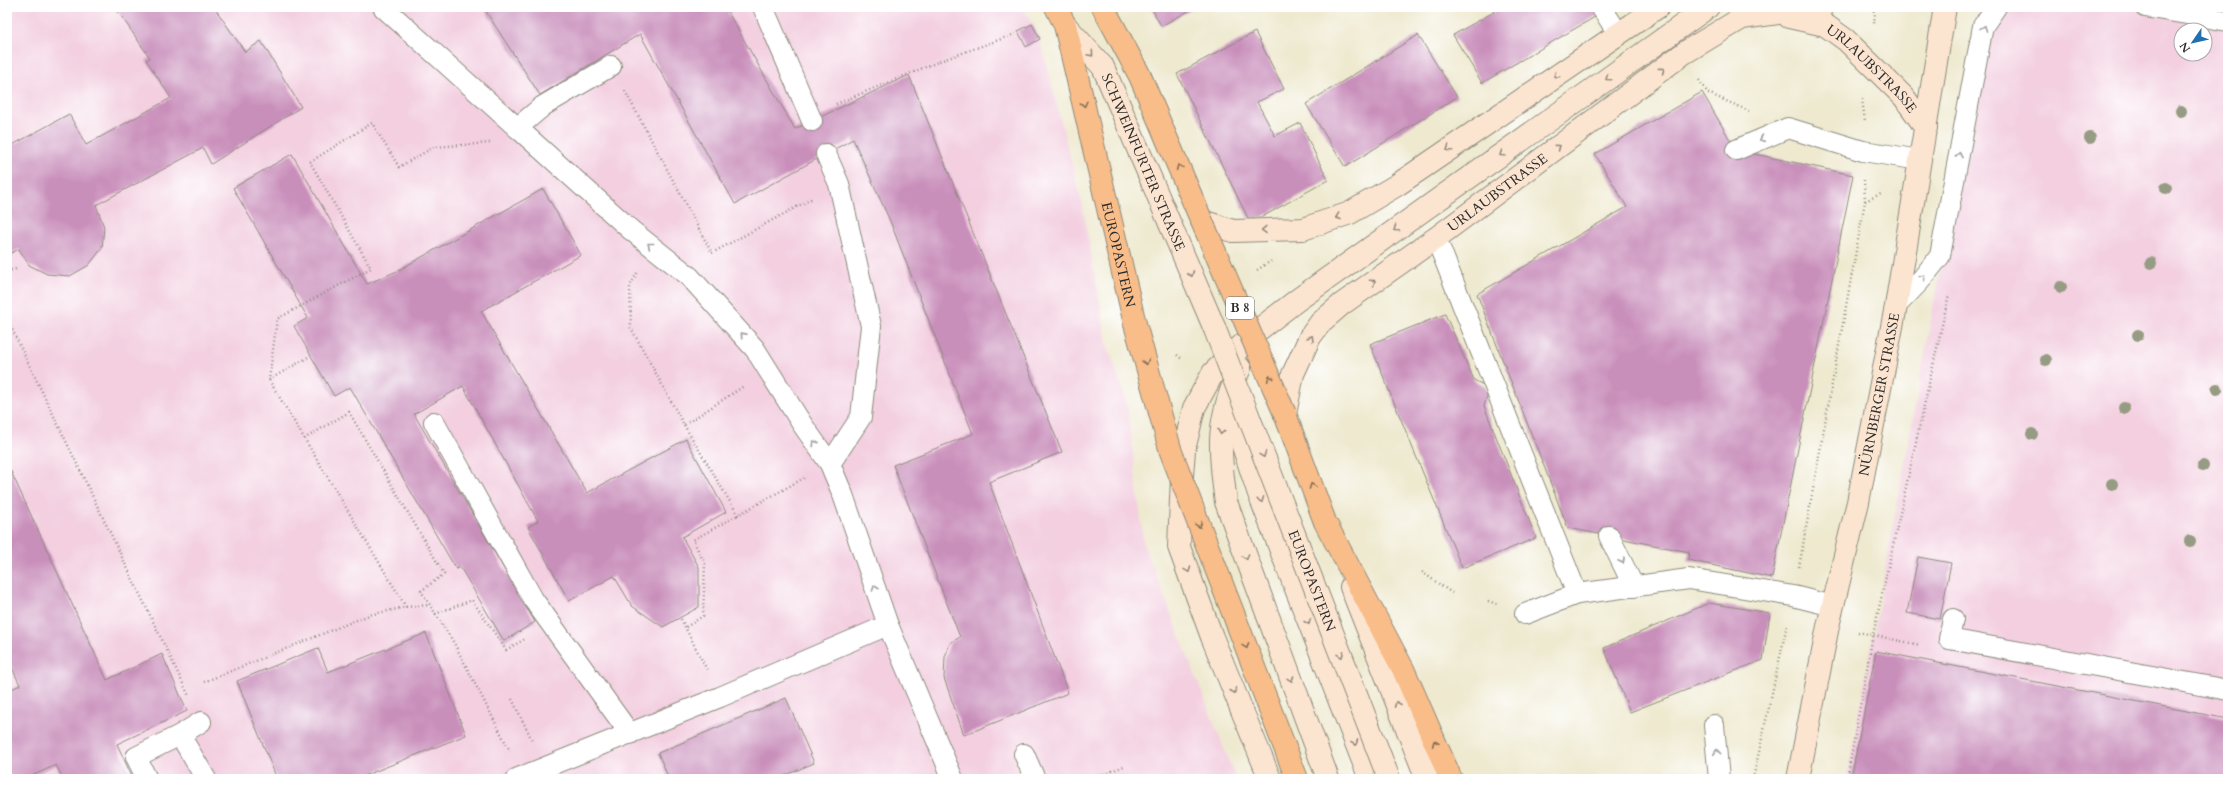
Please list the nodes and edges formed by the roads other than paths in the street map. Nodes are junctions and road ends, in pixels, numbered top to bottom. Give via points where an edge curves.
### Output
1 (763, 7) edge
2 (1103, 7) edge
3 (1658, 7) edge
4 (1708, 7) edge
5 (1822, 7) edge
6 (1945, 7) edge
7 (1996, 7) edge
8 (2145, 7) edge
9 (382, 8) edge
10 (1760, 14) junction
11 (1060, 16) edge
12 (1610, 20) edge
13 (2228, 21) edge
14 (611, 66) road end
15 (812, 121) dead end
16 (517, 128) junction
17 (1926, 128) junction
18 (1736, 150) dead end
19 (826, 154) dead end
20 (1920, 160) junction
21 (1198, 212) junction
22 (1436, 238) junction
23 (1896, 306) junction
24 (1214, 327) joint
25 (1257, 331) junction
26 (1235, 381) junction
27 (1285, 414) junction
28 (434, 422) dead end
29 (830, 464) junction
30 (1325, 522) junction
31 (1609, 536) dead end
32 (1634, 587) junction
33 (1578, 594) junction
34 (1833, 606) junction
35 (1525, 614) dead end
36 (1953, 619) dead end
37 (888, 625) junction
38 (2228, 690) edge
39 (201, 722) road end
40 (1714, 725) dead end
41 (630, 734) junction
42 (180, 736) junction
43 (1024, 754) dead end
44 (520, 778) edge
45 (147, 779) edge
46 (206, 779) edge
47 (952, 779) edge
48 (1035, 779) edge
49 (1270, 779) edge
50 (1297, 779) edge
51 (1328, 779) edge
52 (1370, 779) edge
53 (1389, 779) edge
54 (1427, 779) edge
55 (1450, 779) edge
56 (1719, 779) edge
57 (1798, 779) edge

1 - 15 lane
21 -> 2 main road, B 8 via 1140,76
3 - 12 street
4 -> 25 street, URLAUBSTRASSE
5 - 10 street, URLAUBSTRASSE
6 - 17 street, NÜRNBERGER STRASSE
23 -> 7 lane via 1940,256 1983,26
8 - 13 lane
9 - 16 lane
10 - 17 street, URLAUBSTRASSE via 1804,19 1825,25 1846,40 1904,97
22 -> 10 street, URLAUBSTRASSE via 1684,53 1742,18
11 -> 24 street, SCHWEINFURTER STRASSE / B 8 via 1103,67
11 -> 50 main road, EUROPASTERN, bridge via 1135,324 1171,452
12 -> 21 street via 1397,184 1350,213 1303,229 1233,231
14 - 16 lane via 543,106
29 -> 16 lane via 755,349 689,276 647,243
17 - 20 street, NÜRNBERGER STRASSE
20 -> 18 lane via 1863,151 1788,128
19 - 29 lane via 839,184 871,326 861,417
20 - 23 street, NÜRNBERGER STRASSE
27 -> 21 main road, B 8, bridge
27 -> 22 street, URLAUBSTRASSE via 1293,374 1310,337 1321,322 1342,304
22 - 33 lane
23 - 34 street, NÜRNBERGER STRASSE via 1858,502
24 -> 53 street, EUROPASTERN / B 8, bridge
25 - 26 street
25 -> 49 street via 1213,373 1194,408 1184,450 1179,547 1212,637
26 -> 51 street via 1220,433 1220,460 1226,502
26 -> 52 street, EUROPASTERN via 1244,446 1259,494
30 -> 27 main road, B 8
28 - 41 lane via 533,599
37 -> 29 lane
54 -> 30 street, B 8
55 -> 30 main road via 1403,668
31 -> 32 lane
32 - 33 lane
32 - 34 lane via 1689,579 1793,596
33 - 35 lane
34 - 57 street, NÜRNBERGER STRASSE
36 - 38 lane via 1949,639
37 - 41 lane
37 - 47 lane
39 - 42 lane
56 -> 40 lane
41 - 44 lane
42 - 45 lane via 136,757
42 - 46 lane
43 - 48 lane

